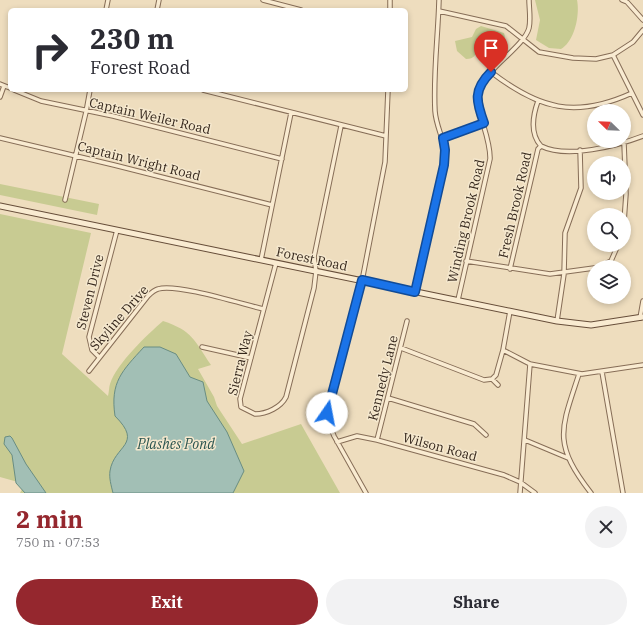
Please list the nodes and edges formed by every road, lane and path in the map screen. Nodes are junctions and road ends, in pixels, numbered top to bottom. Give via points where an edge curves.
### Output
1 (263, 0) edge
2 (439, 0) edge
3 (529, 0) edge
4 (622, 0) edge
5 (293, 8) edge
6 (439, 11) junction
7 (643, 20) edge
8 (643, 30) edge
9 (524, 40) junction
10 (613, 55) junction
11 (491, 72) junction
12 (0, 84) edge
13 (4, 86) junction
14 (8, 87) edge
15 (22, 92) edge
16 (90, 92) edge
17 (211, 92) edge
18 (388, 92) edge
19 (632, 93) junction
20 (0, 97) edge
21 (538, 101) junction
22 (86, 112) junction
23 (291, 113) junction
24 (643, 115) edge
25 (484, 123) junction
26 (341, 126) junction
27 (386, 136) junction
28 (643, 136) edge
29 (0, 138) edge
30 (443, 138) junction
31 (631, 140) edge
32 (541, 146) junction
33 (605, 148) edge
34 (624, 148) edge
35 (580, 150) junction
36 (76, 155) junction
37 (282, 159) junction
38 (65, 200) dead end
39 (272, 205) junction
40 (0, 206) edge
41 (625, 208) edge
42 (117, 230) junction
43 (261, 260) junction
44 (466, 261) junction
45 (276, 263) junction
46 (510, 269) junction
47 (587, 269) edge
48 (316, 271) junction
49 (564, 274) junction
50 (362, 280) junction
51 (415, 292) junction
52 (458, 300) junction
53 (643, 301) edge
54 (642, 308) edge
55 (263, 309) junction
56 (510, 311) junction
57 (642, 317) edge
58 (407, 321) dead end
59 (557, 322) junction
60 (202, 348) dead end
61 (401, 348) junction
62 (503, 350) junction
63 (99, 356) junction
64 (251, 358) junction
65 (530, 364) junction
66 (643, 365) edge
67 (89, 371) dead end
68 (602, 372) junction
69 (579, 374) junction
70 (492, 379) junction
71 (498, 385) dead end
72 (388, 398) junction
73 (486, 435) dead end
74 (378, 440) junction
75 (525, 440) junction
76 (337, 442) junction
77 (568, 458) junction
78 (520, 482) junction
79 (366, 493) edge
80 (520, 493) edge
81 (535, 493) edge
82 (591, 493) edge
83 (623, 493) edge

1 - 5 street
2 - 6 street
3 - 9 street via 530,27
4 - 7 street
6 - 9 street via 506,26
6 - 30 street via 435,101 437,121
8 - 10 street via 633,42
9 - 10 street via 539,52 548,54 596,59
9 - 11 street, Winding Brook Road
10 - 19 street
11 - 21 street via 518,92
11 - 25 street, Winding Brook Road via 480,85 478,93 478,108
12 - 13 street
13 - 14 street
13 - 20 street
15 - 22 street, Captain Weiler Road via 35,100
16 - 22 street
17 - 23 street
18 - 27 street
19 - 21 street via 607,103 586,107 560,106
19 - 24 street
21 - 32 street, Fresh Brook Road via 534,125 535,136
22 - 36 street
22 - 37 street, Captain Weiler Road via 113,116
23 - 26 street
23 - 37 street
25 - 30 street
25 - 44 street, Winding Brook Road via 490,145 490,159
26 - 27 street
26 - 48 street via 314,257
27 - 50 street via 385,162
28 - 31 street
29 - 36 street, Captain Wright Road
30 - 51 street via 444,165
32 - 35 street via 559,150
32 - 46 street, Fresh Brook Road via 538,149
33 - 35 street
34 - 41 street
35 - 49 street via 581,188 565,233
36 - 38 street
36 - 39 street, Captain Wright Road
37 - 39 street
39 - 43 street
40 - 42 main road, Forest Road
42 - 43 main road, Forest Road
42 - 63 street, Steven Drive via 89,337 92,350
43 - 45 main road, Forest Road
44 - 46 street
44 - 52 street, Winding Brook Road
45 - 48 main road, Forest Road
45 - 55 street, Sierra Way
46 - 49 street
47 - 49 street
48 - 50 main road, Forest Road
48 - 64 street, Sierra Way via 286,397 283,403 259,414 244,409 240,404
49 - 59 street
50 - 51 main road, Forest Road
50 - 76 street via 327,413 328,424
51 - 52 main road, Forest Road
52 - 56 main road, Forest Road
53 - 54 street
54 - 57 street
55 - 63 street, Skyline Drive via 170,288 157,289 148,296
55 - 64 street, Sierra Way
56 - 59 main road, Forest Road
56 - 62 street
57 - 59 main road, Forest Road via 591,325
58 - 61 street, Kennedy Lane
60 - 64 street
61 - 70 street via 484,380
61 - 72 street, Kennedy Lane
62 - 65 street
62 - 70 street via 496,375
63 - 67 street, Skyline Drive
65 - 69 street
65 - 75 street
66 - 68 street
68 - 69 street
68 - 83 street
69 - 77 street via 563,430 564,448
70 - 71 street
72 - 73 street via 474,424
72 - 74 street, Kennedy Lane
74 - 76 street, Wilson Road via 357,436
74 - 78 street, Wilson Road
75 - 77 street
75 - 78 street
76 - 79 street
77 - 82 street
78 - 80 street
78 - 81 street, Wilson Road

